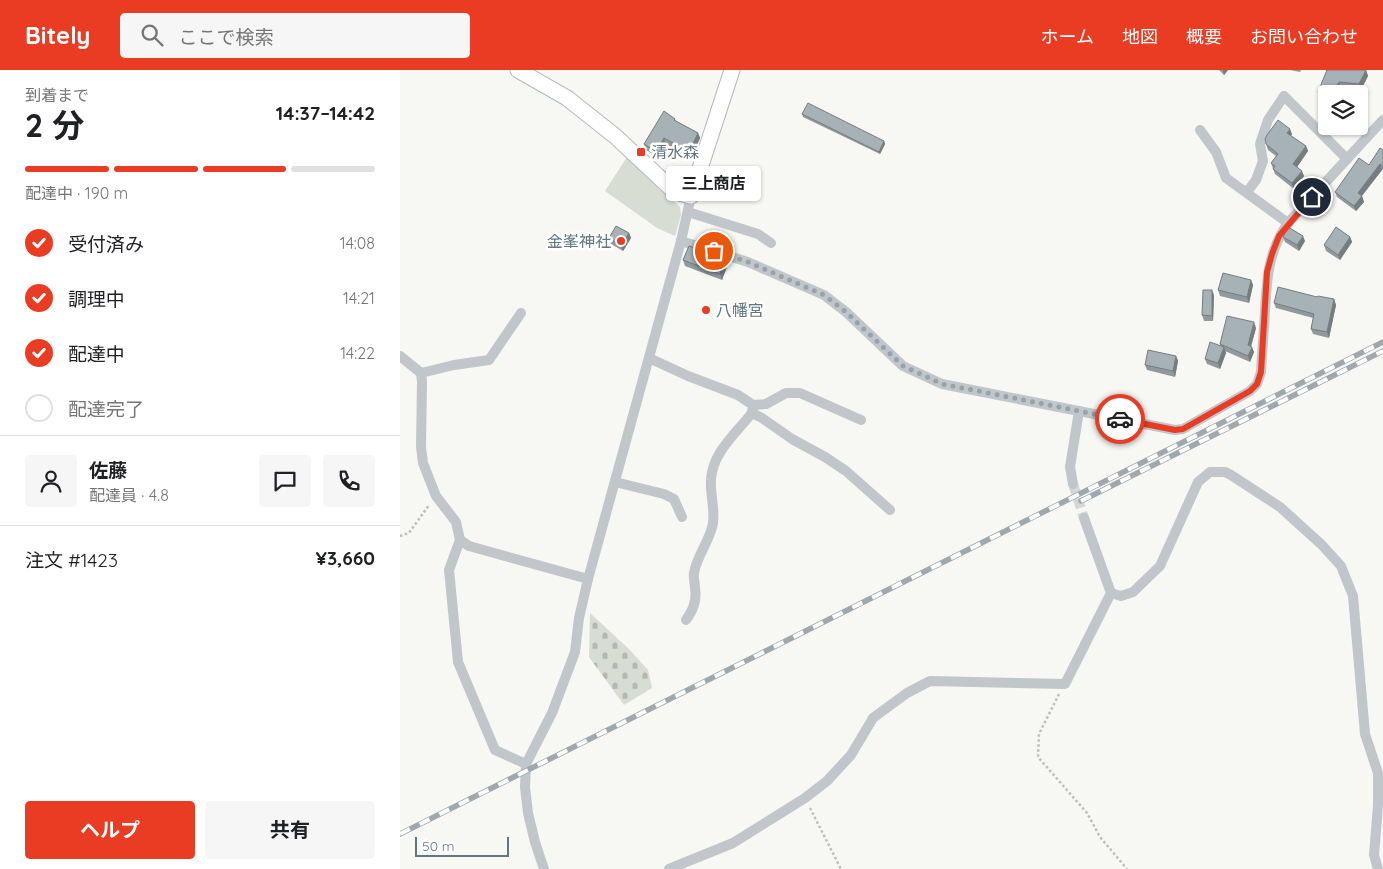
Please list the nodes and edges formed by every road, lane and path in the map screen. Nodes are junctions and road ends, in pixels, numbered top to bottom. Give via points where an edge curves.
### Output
1 (518, 70) edge
2 (732, 70) edge
3 (1383, 120) edge
4 (1200, 130) dead end
5 (1347, 158) junction
6 (1246, 192) junction
7 (691, 196) junction
8 (688, 212) junction
9 (1288, 223) junction
10 (681, 241) junction
11 (771, 243) dead end
12 (521, 313) dead end
13 (400, 356) edge
14 (649, 358) junction
15 (420, 373) junction
16 (753, 409) junction
17 (1079, 411) junction
18 (861, 420) dead end
19 (615, 482) junction
20 (1073, 484) tunnel mouth
21 (436, 496) junction
22 (890, 510) dead end
23 (682, 517) dead end
24 (1084, 518) tunnel mouth
25 (400, 536) edge
26 (460, 540) junction
27 (588, 579) junction
28 (1111, 593) junction
29 (686, 620) dead end
30 (1065, 684) junction
31 (526, 764) junction
32 (805, 798) junction
33 (544, 869) edge
34 (669, 869) edge
35 (841, 869) edge
36 (1127, 869) edge
37 (1378, 869) edge

1 - 7 main road via 567,98 615,136 675,192
2 - 7 main road
3 - 5 street
4 - 6 street via 1216,152 1226,178
5 - 6 street via 1284,96 1268,120 1260,144 1264,161 1256,180
5 - 9 street
6 - 9 street
7 - 8 street
8 - 10 street
8 - 11 street via 758,234
9 - 17 street via 1279,236 1267,272 1261,372 1257,384 1250,391 1183,429 1175,430
10 - 14 street
10 - 17 street via 748,262 824,295 903,366 942,384
12 - 15 street via 489,360
13 - 15 street
14 - 16 street via 738,395
14 - 19 street
15 - 21 street via 421,447
16 - 18 street via 786,393 800,393
16 - 22 street via 792,439 846,471
16 - 29 street via 713,466 713,522 697,559 693,576 694,608
17 - 20 street via 1070,466
19 - 23 street via 674,499
19 - 27 street
21 - 25 path via 409,533
21 - 26 street via 456,522
24 - 28 street
26 - 27 street via 469,546
26 - 31 street via 449,570 458,662 495,750
27 - 31 street via 575,652 552,714
28 - 30 street
28 - 37 street via 1121,596 1134,592 1160,566 1198,482 1210,472 1225,472 1239,480 1280,507 1322,545 1341,566 1353,596 1365,734 1378,773 1374,855
30 - 32 street via 930,681 873,718 852,755 828,781
30 - 36 path via 1040,734 1038,758 1086,813 1100,837
31 - 33 street via 528,813
32 - 34 street via 732,843
32 - 35 path

